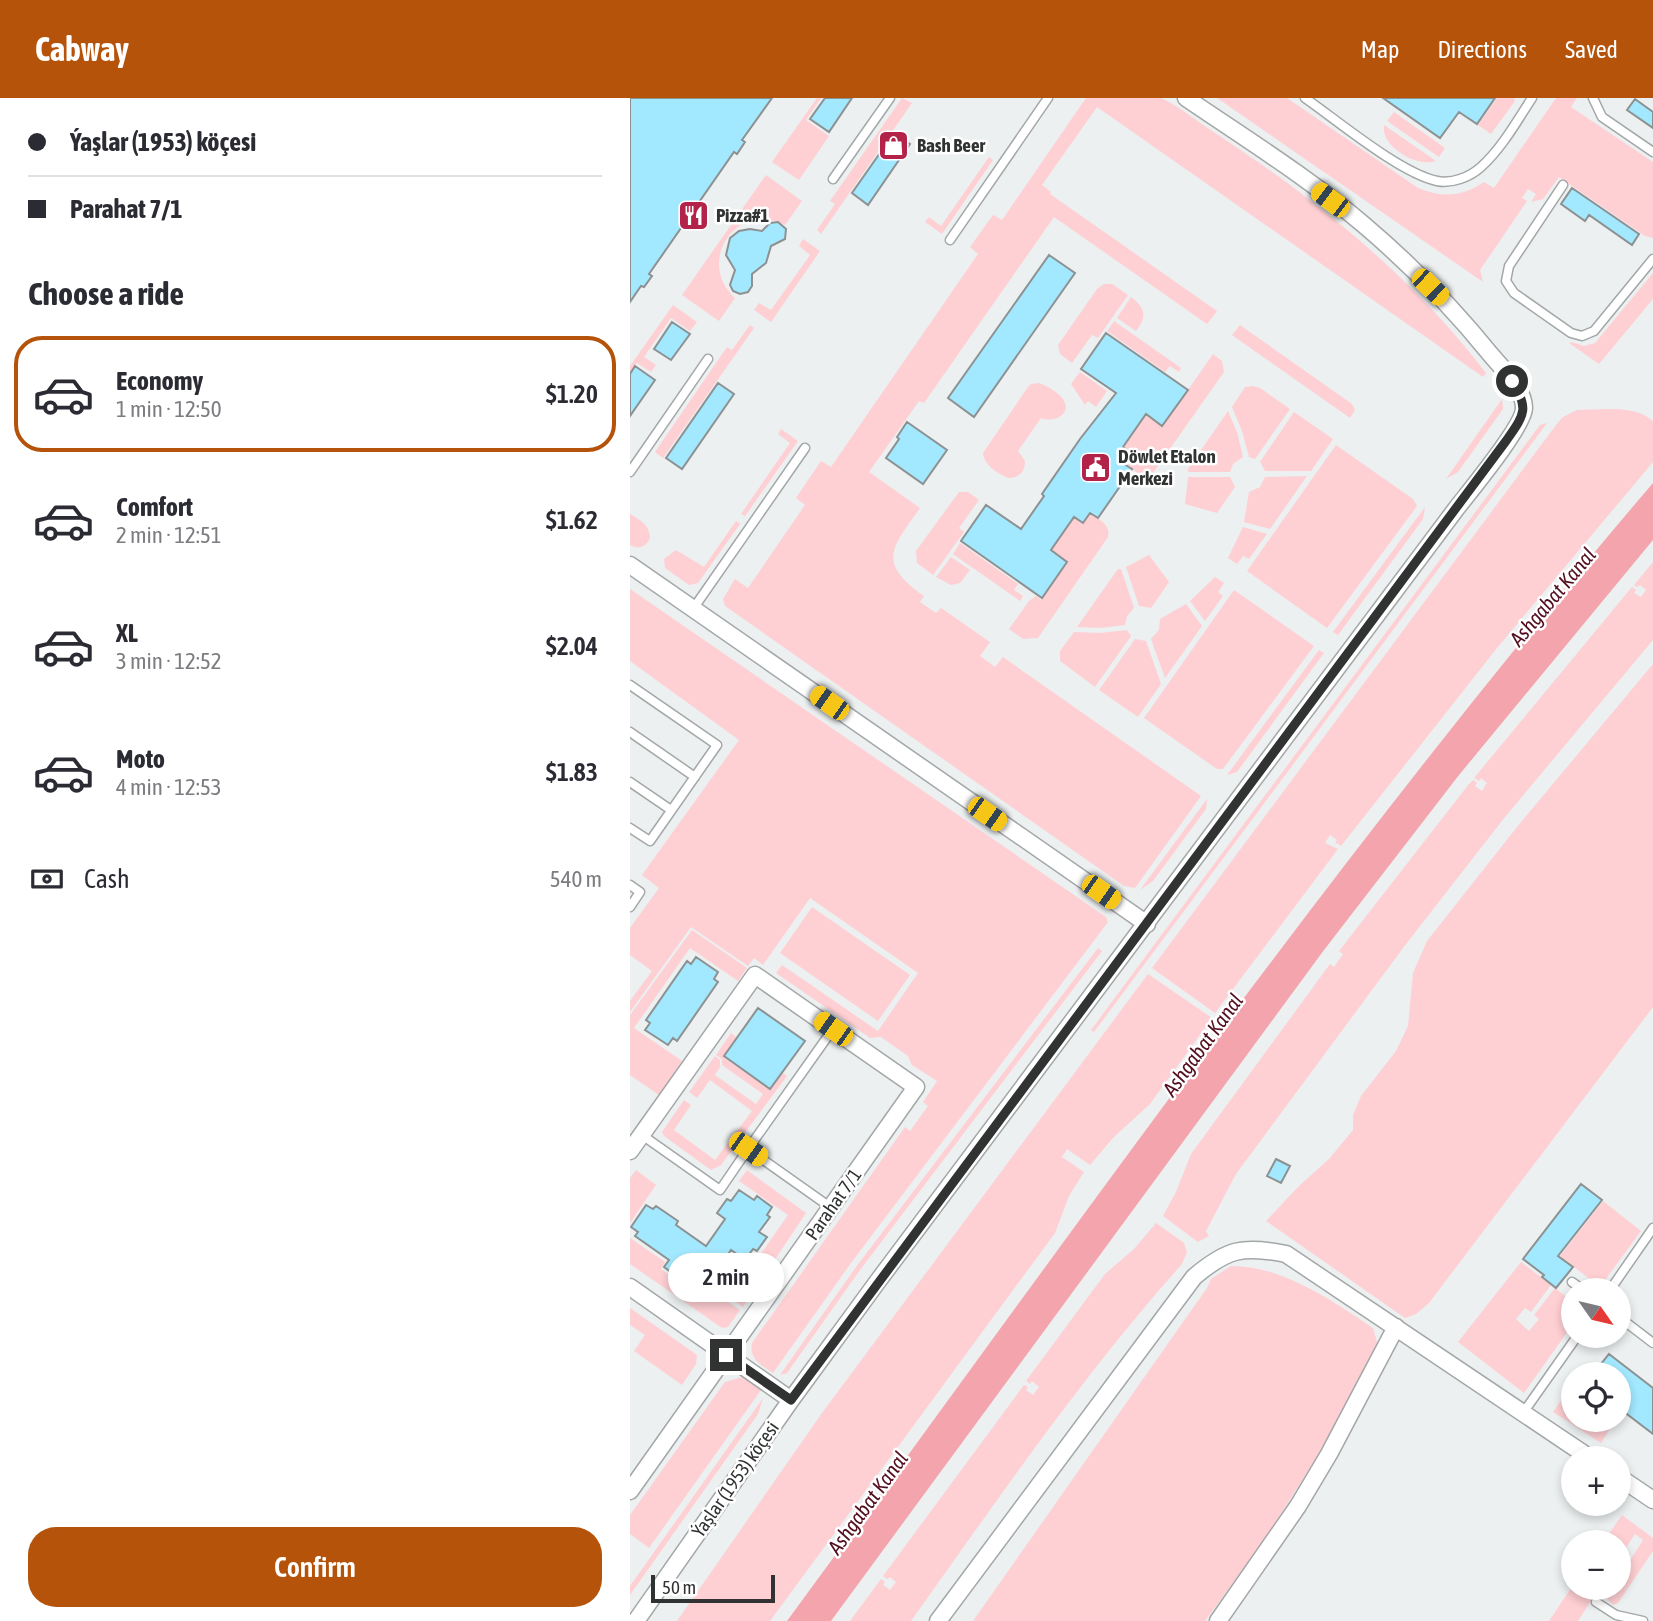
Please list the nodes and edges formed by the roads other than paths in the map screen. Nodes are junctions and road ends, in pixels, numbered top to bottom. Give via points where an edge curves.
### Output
1 (890, 98) edge
2 (1048, 98) edge
3 (1186, 98) edge
4 (1306, 98) edge
5 (1532, 98) edge
6 (1593, 98) edge
7 (1653, 152) edge
8 (833, 179) dead end
9 (1563, 185) dead end
10 (950, 240) dead end
11 (1653, 259) edge
12 (708, 359) dead end
13 (805, 448) dead end
14 (630, 472) edge
15 (630, 565) edge
16 (693, 609) junction
17 (630, 685) edge
18 (630, 732) edge
19 (695, 777) junction
20 (630, 782) edge
21 (671, 810) junction
22 (630, 828) edge
23 (630, 885) edge
24 (630, 907) edge
25 (1147, 924) junction
26 (833, 1029) junction
27 (642, 1135) junction
28 (748, 1149) junction
29 (630, 1152) edge
30 (830, 1208) junction
31 (1653, 1228) edge
32 (1618, 1278) edge
33 (630, 1287) edge
34 (1631, 1326) edge
35 (1396, 1328) junction
36 (1653, 1343) edge
37 (1569, 1348) edge
38 (726, 1355) junction
39 (791, 1400) junction
40 (1523, 1413) junction
41 (1572, 1446) edge
42 (1631, 1485) edge
43 (630, 1491) edge
44 (1653, 1500) edge
45 (1596, 1602) dead end
46 (1221, 1620) edge
47 (636, 1621) edge
48 (938, 1621) edge
49 (1643, 1621) edge

1 - 8 lane
2 - 10 lane
3 - 25 street, Ýaşlar (1953) köçesi via 1363,225 1447,304 1502,367 1519,392 1524,413
4 - 5 lane via 1407,169 1439,181 1453,181 1480,169
6 - 7 lane via 1602,117
9 - 11 lane via 1509,266 1506,281 1514,293 1571,333 1586,335
12 - 14 lane
13 - 16 lane
15 - 16 street
16 - 25 street
17 - 19 lane via 717,746
18 - 19 lane
19 - 21 lane
20 - 21 lane
21 - 22 lane via 650,841
23 - 24 lane via 640,892
25 - 39 street, Ýaşlar (1953) köçesi
26 - 27 street via 755,975
26 - 28 lane
26 - 30 street, Parahat 7/1 via 916,1087
27 - 28 lane via 720,1190
27 - 29 street
28 - 30 lane
30 - 38 street, Parahat 7/1
31 - 32 lane
33 - 38 street
34 - 36 lane
35 - 40 street
35 - 46 street via 1298,1506
35 - 48 street via 1286,1254 1243,1249 1214,1260 1194,1277
37 - 40 lane
38 - 39 street
38 - 43 street, Parahat 7/1
39 - 47 street, Ýaşlar (1953) köçesi
40 - 41 street
42 - 44 street
45 - 49 lane via 1616,1615

